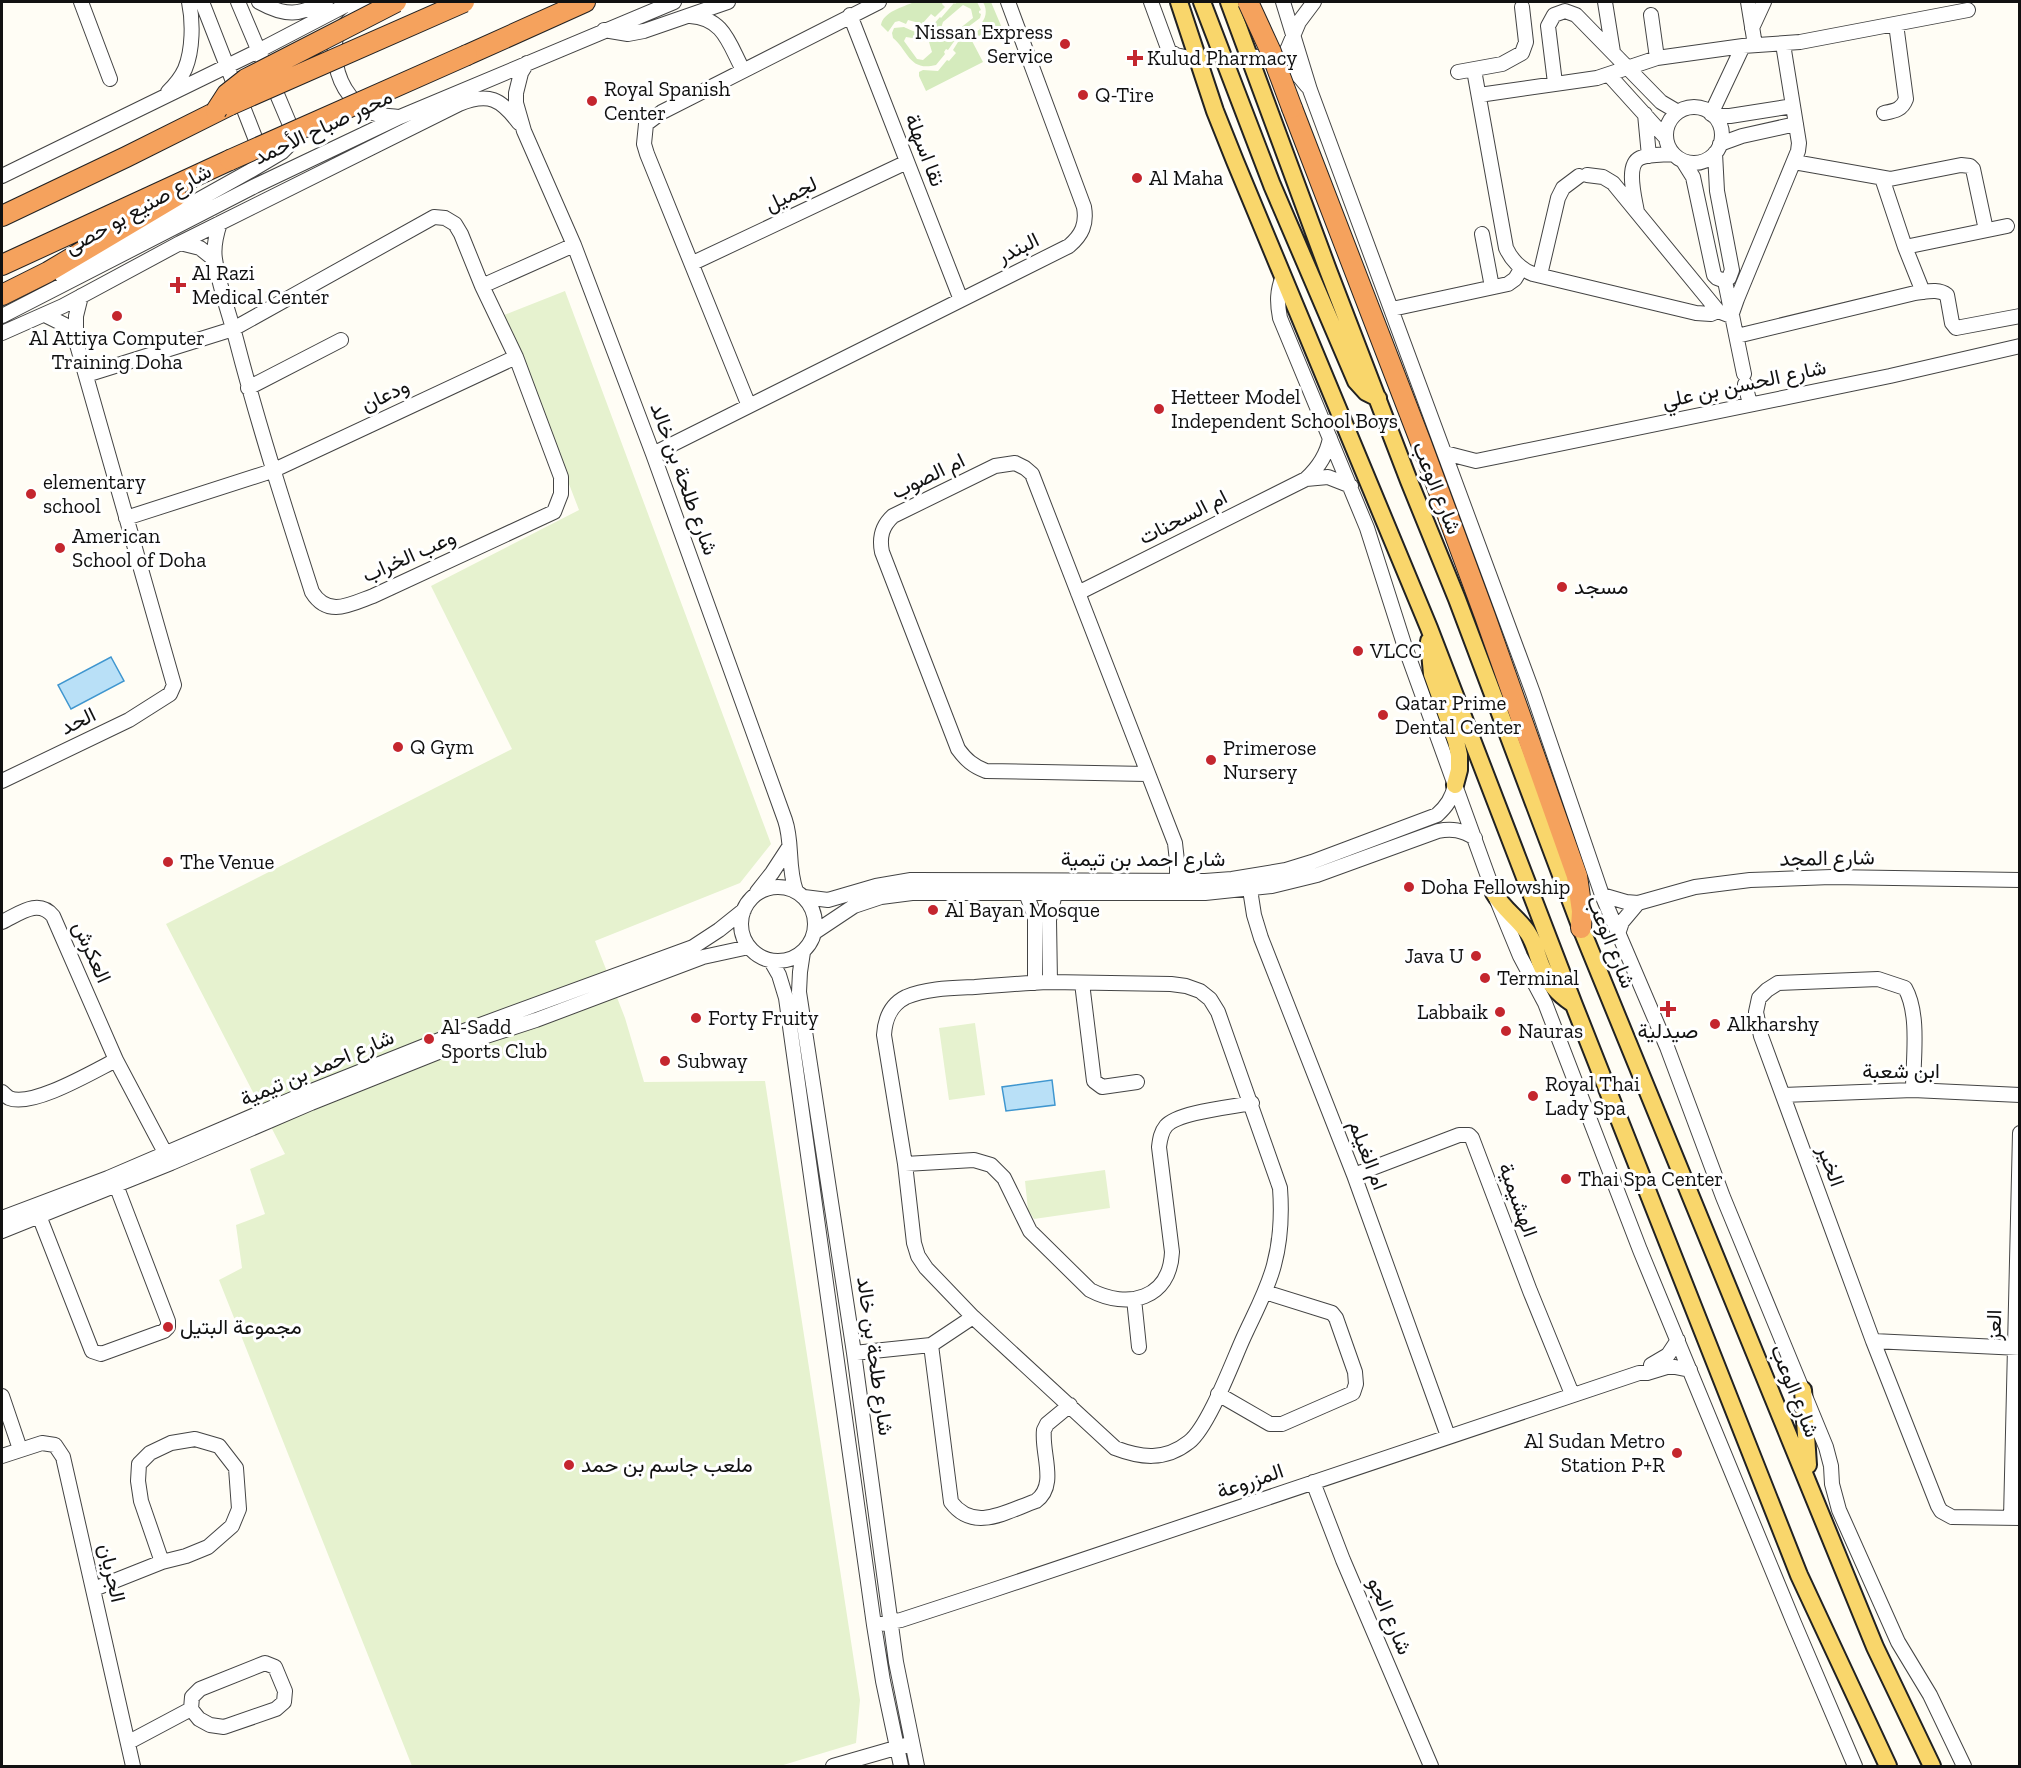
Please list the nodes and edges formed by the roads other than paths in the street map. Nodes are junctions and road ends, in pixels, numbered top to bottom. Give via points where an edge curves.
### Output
1 (81, 2) edge
2 (189, 2) edge
3 (202, 2) edge
4 (238, 2) edge
5 (259, 2) edge
6 (326, 2) edge
7 (352, 2) edge
8 (370, 2) edge
9 (396, 2) edge
10 (464, 2) edge
11 (585, 2) edge
12 (674, 2) edge
13 (728, 2) edge
14 (879, 2) edge
15 (1008, 2) edge
16 (1151, 2) edge
17 (1179, 2) edge
18 (1202, 2) edge
19 (1229, 2) edge
20 (1248, 2) edge
21 (1283, 2) edge
22 (1314, 2) edge
23 (1605, 2) edge
24 (1748, 2) edge
25 (1764, 2) edge
26 (1522, 7) dead end
27 (1968, 10) dead end
28 (850, 15) junction
29 (1651, 15) dead end
30 (688, 16) junction
31 (1896, 24) junction
32 (1752, 28) junction
33 (604, 30) junction
34 (1294, 33) junction
35 (1549, 33) junction
36 (1526, 35) junction
37 (1783, 44) junction
38 (1749, 45) junction
39 (258, 51) junction
40 (1612, 52) junction
41 (1248, 56) junction
42 (1657, 58) junction
43 (1198, 60) junction
44 (527, 63) junction
45 (1279, 63) junction
46 (227, 66) junction
47 (1628, 68) junction
48 (742, 70) junction
49 (1474, 70) junction
50 (1458, 72) dead end
51 (1609, 75) junction
52 (110, 79) dead end
53 (1555, 84) junction
54 (1310, 90) junction
55 (1479, 95) junction
56 (165, 96) junction
57 (477, 99) joint
58 (1793, 106) junction
59 (216, 111) junction
60 (1678, 112) junction
61 (1884, 113) dead end
62 (1644, 114) junction
63 (1712, 115) junction
64 (400, 117) junction
65 (1796, 124) junction
66 (524, 131) junction
67 (1666, 138) junction
68 (1718, 148) junction
69 (1649, 156) junction
70 (1678, 157) junction
71 (265, 162) junction
72 (907, 162) junction
73 (1794, 162) junction
74 (279, 175) junction
75 (2, 177) edge
76 (194, 177) junction
77 (1882, 178) junction
78 (1638, 214) junction
79 (2, 216) edge
80 (219, 224) junction
81 (2007, 226) dead end
82 (1986, 230) junction
83 (1482, 234) dead end
84 (180, 243) junction
85 (574, 245) junction
86 (1905, 247) junction
87 (215, 260) junction
88 (693, 263) junction
89 (2, 265) edge
90 (1521, 269) junction
91 (1540, 275) junction
92 (1283, 276) junction
93 (1725, 281) junction
94 (482, 286) junction
95 (1492, 287) junction
96 (1923, 292) junction
97 (2, 295) edge
98 (81, 296) junction
99 (35, 299) junction
100 (961, 300) junction
101 (1392, 309) junction
102 (1718, 311) junction
103 (45, 315) junction
104 (2, 316) edge
105 (1731, 316) junction
106 (2019, 316) edge
107 (233, 329) junction
108 (2, 333) edge
109 (1737, 336) junction
110 (341, 340) dead end
111 (76, 341) junction
112 (2019, 346) edge
113 (516, 357) junction
114 (86, 375) junction
115 (248, 387) junction
116 (1378, 398) junction
117 (1750, 404) junction
118 (749, 406) junction
119 (1330, 438) junction
120 (1445, 453) junction
121 (652, 454) junction
122 (1476, 461) junction
123 (272, 471) junction
124 (1306, 479) junction
125 (1351, 486) junction
126 (1457, 486) junction
127 (126, 518) junction
128 (1078, 593) junction
129 (1429, 628) junction
130 (1148, 774) junction
131 (2, 781) edge
132 (1455, 785) junction
133 (1474, 838) junction
134 (789, 847) junction
135 (2019, 880) edge
136 (1249, 884) junction
137 (1178, 887) junction
138 (1026, 892) junction
139 (1055, 893) junction
140 (1494, 893) junction
141 (800, 894) junction
142 (1602, 895) junction
143 (753, 897) junction
144 (1638, 903) junction
145 (744, 910) junction
146 (2, 922) edge
147 (1581, 928) junction
148 (814, 932) junction
149 (1042, 932) junction
150 (1618, 934) junction
151 (749, 947) junction
152 (804, 952) junction
153 (771, 961) junction
154 (1050, 982) junction
155 (1035, 983) junction
156 (1082, 983) junction
157 (1574, 1005) junction
158 (116, 1060) junction
159 (1137, 1082) dead end
160 (1913, 1090) junction
161 (2, 1092) edge
162 (1783, 1095) junction
163 (2019, 1095) edge
164 (1252, 1103) junction
165 (2019, 1133) edge
166 (168, 1159) junction
167 (905, 1164) junction
168 (1354, 1175) junction
169 (116, 1185) junction
170 (2019, 1187) edge
171 (37, 1211) junction
172 (2, 1218) edge
173 (2, 1231) edge
174 (1265, 1292) junction
175 (1134, 1299) junction
176 (973, 1317) junction
177 (1678, 1340) junction
178 (1874, 1341) junction
179 (931, 1345) junction
180 (1139, 1347) dead end
181 (2017, 1348) edge
182 (854, 1353) junction
183 (1690, 1370) junction
184 (1639, 1372) junction
185 (1803, 1390) junction
186 (1218, 1394) junction
187 (1572, 1394) junction
188 (2, 1396) edge
189 (1070, 1405) junction
190 (1448, 1436) junction
191 (20, 1449) junction
192 (2, 1456) edge
193 (1313, 1482) junction
194 (1812, 1492) junction
195 (2015, 1518) edge
196 (162, 1562) junction
197 (94, 1589) junction
198 (891, 1622) junction
199 (874, 1625) junction
200 (191, 1709) junction
201 (129, 1742) junction
202 (1875, 1742) junction
203 (912, 1743) junction
204 (897, 1747) junction
205 (133, 1767) edge
206 (833, 1767) edge
207 (901, 1767) edge
208 (917, 1767) edge
209 (1431, 1767) edge
210 (1856, 1767) edge
211 (1881, 1767) edge
212 (1888, 1767) edge
213 (1932, 1767) edge
214 (1964, 1767) edge

1 - 52 street
2 - 56 street via 189,55 180,78
3 - 46 street
4 - 39 street, شارع صنيع بو حصى
5 - 6 street via 274,10 295,13
7 - 39 street
8 - 64 street via 335,40 338,76 361,107 379,115
9 - 59 highway, bridge via 246,79 227,94
10 - 59 highway, bridge
11 - 76 highway, محور صباح الأحمد, bridge
12 - 33 street, محور صباح الأحمد
13 - 30 street
14 - 28 street
15 - 100 street, البندر via 1086,217 1084,229 1069,246
16 - 43 street via 1169,51
17 - 43 main road
18 - 116 main road via 1272,185 1356,381
19 - 41 main road, شارع الوعب
20 - 147 highway, bridge via 1271,52 1485,616 1577,876
21 - 34 street, شارع الوعب
22 - 34 street
23 - 40 street
24 - 32 street
25 - 32 street
26 - 36 street
27 - 31 street
28 - 48 street
28 - 72 street, نقا اسهلة
29 - 42 street
30 - 33 street via 644,32
30 - 48 street via 717,25
31 - 37 street
31 - 61 street via 1906,99 1897,111
32 - 38 street
33 - 44 street, محور صباح الأحمد
34 - 45 street
34 - 54 street, شارع الوعب
35 - 36 street
35 - 40 street via 1554,15 1570,12
35 - 53 street
36 - 49 street via 1525,48 1517,57
37 - 38 street
37 - 58 street
38 - 42 street
38 - 63 street
39 - 46 street
39 - 71 street, شارع صنيع بو حصى via 292,135 288,147
40 - 47 street
41 - 45 street, شارع الوعب
41 - 116 main road, شارع الوعب
42 - 47 street
43 - 92 main road
44 - 64 street, محور صباح الأحمد
44 - 66 street, شارع طلحة بن خالد via 516,93
45 - 54 street, شارع الوعب
46 - 56 street
46 - 71 street
47 - 51 street
47 - 60 street via 1661,102
48 - 88 street via 646,124 647,154
49 - 50 street
49 - 55 street
51 - 53 street
51 - 62 street
53 - 55 street
54 - 101 street, شارع الوعب
55 - 90 street via 1506,248
56 - 75 street
57 - 66 street, شارع طلحة بن خالد via 499,101
57 - 80 street, محور صباح الأحمد via 459,104
58 - 63 street
58 - 65 street
59 - 79 highway
60 - 63 street via 1695,107
60 - 67 street via 1671,119
62 - 67 street
62 - 69 street
63 - 68 street via 1721,134
64 - 74 street, محور صباح الأحمد
65 - 68 street via 1734,138
65 - 73 street via 1799,143
66 - 85 street, شارع طلحة بن خالد
67 - 70 street
68 - 70 street via 1701,162
68 - 93 street via 1717,191 1732,270
69 - 70 street
69 - 78 street via 1636,160 1632,169
70 - 93 street via 1693,177 1714,275
71 - 74 street
71 - 99 street, شارع صنيع بو حصى via 70,270
72 - 88 street, لجميل
72 - 100 street, نقا اسهلة
73 - 77 street
73 - 105 street
74 - 99 street, محور صباح الأحمد
76 - 89 highway, محور صباح الأحمد
76 - 97 highway via 178,195 144,216
77 - 82 street via 1970,166
77 - 86 street
78 - 91 street via 1613,183 1603,177 1583,175 1563,188 1557,198
78 - 102 street
80 - 84 street, محور صباح الأحمد
80 - 87 street, وعب الخراب
81 - 82 street
82 - 86 street
83 - 95 street
84 - 87 street via 200,248
84 - 98 street, محور صباح الأحمد
85 - 94 street
85 - 121 street, شارع طلحة بن خالد
86 - 96 street
87 - 107 street, وعب الخراب
88 - 118 street
90 - 91 street
90 - 95 street via 1511,282
91 - 102 street via 1695,313
92 - 119 street via 1277,292 1280,318
92 - 129 main road
93 - 105 street
94 - 107 street, وعب الخراب via 455,224 434,217
94 - 113 street, وعب الخراب
95 - 101 street
96 - 106 street via 1940,291 1947,295 1956,328
96 - 109 street
98 - 103 street, محور صباح الأحمد
98 - 111 street via 75,316
99 - 104 street, محور صباح الأحمد
100 - 118 street, البندر
101 - 120 street, شارع الوعب
102 - 105 street
103 - 108 street, محور صباح الأحمد
103 - 111 street via 64,325
105 - 109 street
107 - 114 street
107 - 115 street, وعب الخراب
109 - 117 street
110 - 115 street
111 - 114 street
112 - 117 street, شارع الحسن بن علي
113 - 123 street, ودعان
113 - 123 street, وعب الخراب via 561,477 561,494 554,512 374,596 333,607 317,600 312,592
114 - 127 street
115 - 123 street, وعب الخراب
116 - 147 main road, شارع الوعب
117 - 122 street, شارع الحسن بن علي
118 - 121 street, البندر
119 - 124 street, ام السحنات via 1322,462
119 - 125 street
120 - 122 street, شارع الحسن بن علي
120 - 126 street, شارع الوعب
121 - 134 street, شارع طلحة بن خالد via 788,827
122 - 126 street
123 - 127 street, ودعان
124 - 125 street, ام السحنات via 1328,477
124 - 128 street, ام السحنات
125 - 132 street
126 - 142 street, شارع الوعب
127 - 131 street, الحد via 171,672 174,685 170,694 129,720
128 - 130 street, ام الصوب
128 - 130 street, ام الصوب via 1032,474 1015,463 995,466 893,516 882,531 882,552 965,759 986,771
129 - 132 main road via 1432,675 1459,756
129 - 157 main road
130 - 137 street, ام الصوب via 1174,843
132 - 133 street
132 - 136 street, شارع احمد بن تيمية via 1446,807 1437,816
133 - 136 street, شارع احمد بن تيمية via 1448,829 1284,884
133 - 140 street
134 - 141 street, شارع طلحة بن خالد via 790,870
134 - 143 street
135 - 144 street, شارع المجد via 1750,880 1695,888
136 - 137 street, شارع احمد بن تيمية
136 - 168 street, ام الغيلم via 1259,932
137 - 139 street, شارع احمد بن تيمية
137 - 141 street, شارع احمد بن تيمية via 911,880 828,900
138 - 139 street, شارع احمد بن تيمية
138 - 148 street, شارع احمد بن تيمية via 897,894 854,906
138 - 149 street
139 - 149 street
140 - 157 main road via 1529,934 1550,983
140 - 177 street via 1545,1003
141 - 143 street via 778,887
141 - 148 street via 813,913
142 - 144 street, شارع المجد
142 - 150 street, شارع الوعب
143 - 145 street
144 - 150 street via 1622,922
145 - 151 street via 741,929
145 - 166 street, شارع احمد بن تيمية via 693,947 304,1094
146 - 158 street, العكرش via 33,907 48,909
147 - 194 main road, شارع الوعب
148 - 152 street
149 - 154 street
149 - 155 street
150 - 185 street, شارع الوعب
151 - 153 street
151 - 166 street, شارع احمد بن تيمية via 703,957 536,1020 446,1049
152 - 153 street via 783,961
152 - 182 street, شارع طلحة بن خالد via 799,992
153 - 199 street, شارع طلحة بن خالد via 786,998
154 - 155 street
154 - 156 street
155 - 167 street via 941,989 905,998 893,1007 885,1020 884,1035
156 - 159 street via 1094,1081 1102,1087
156 - 164 street via 1171,984 1200,991 1218,1012
157 - 202 main road via 1799,1575
158 - 161 street via 36,1097 9,1098
158 - 166 street, العكرش
160 - 162 street, ابن شعبة
160 - 162 street, الخير via 1914,1012 1905,988 1878,979 1793,981 1778,983 1767,990 1759,998 1756,1012
160 - 163 street, ابن شعبة
162 - 178 street, الخير
164 - 174 street via 1280,1188 1282,1206 1280,1240
164 - 175 street via 1178,1117 1161,1134 1159,1147 1172,1264 1160,1287
165 - 170 street, العز
166 - 169 street, شارع احمد بن تيمية
166 - 171 street, شارع احمد بن تيمية
167 - 175 street via 974,1161 991,1165 1004,1178 1030,1231 1090,1290 1111,1298
167 - 176 street via 918,1256
168 - 187 street, الهشيمية via 1460,1134 1472,1138
168 - 190 street, ام الغيلم
169 - 171 street, شارع احمد بن تيمية
169 - 171 street via 168,1327 101,1354 92,1351
170 - 181 street, العز
171 - 172 street, شارع احمد بن تيمية
171 - 173 street, شارع احمد بن تيمية
174 - 186 street
174 - 186 street via 1332,1312 1355,1372 1353,1393 1282,1424 1270,1424
175 - 180 street
176 - 179 street
176 - 189 street
177 - 183 street
177 - 184 street, المزروعة via 1668,1355
178 - 181 street
178 - 195 street, الخير via 1941,1511 1952,1517
179 - 182 street
179 - 189 street via 951,1502 969,1517 984,1519 1043,1496 1048,1480 1044,1430
181 - 195 street, العز
182 - 198 street, شارع طلحة بن خالد
183 - 184 street, المزروعة via 1670,1366
183 - 210 street
184 - 187 street, المزروعة
185 - 194 main road
185 - 214 street, شارع الوعب via 1826,1447 1839,1510 1898,1642 1936,1706
186 - 189 street via 1191,1441 1154,1456 1115,1448
187 - 190 street, المزروعة
188 - 191 street
190 - 193 street, المزروعة
191 - 192 street, الجريان
191 - 197 street, الجريان via 49,1444 55,1445 63,1456
193 - 198 street, المزروعة
193 - 209 street, شارع الجو
194 - 213 main road, شارع الوعب via 1875,1647
196 - 196 street via 208,1547 232,1526 239,1509 236,1468 219,1446 195,1439 171,1443 150,1453 139,1464 141,1501
196 - 197 street
197 - 201 street, الجريان
198 - 199 street, المزروعة
198 - 203 street, شارع طلحة بن خالد
199 - 204 street, شارع طلحة بن خالد
200 - 200 street via 199,1719 224,1727 276,1709 284,1702 285,1691 275,1667 265,1663 200,1689 192,1697
200 - 201 street
201 - 205 street, الجريان
202 - 211 main road
202 - 212 main road
203 - 204 street
203 - 208 street, شارع طلحة بن خالد
204 - 206 street
204 - 207 street, شارع طلحة بن خالد

